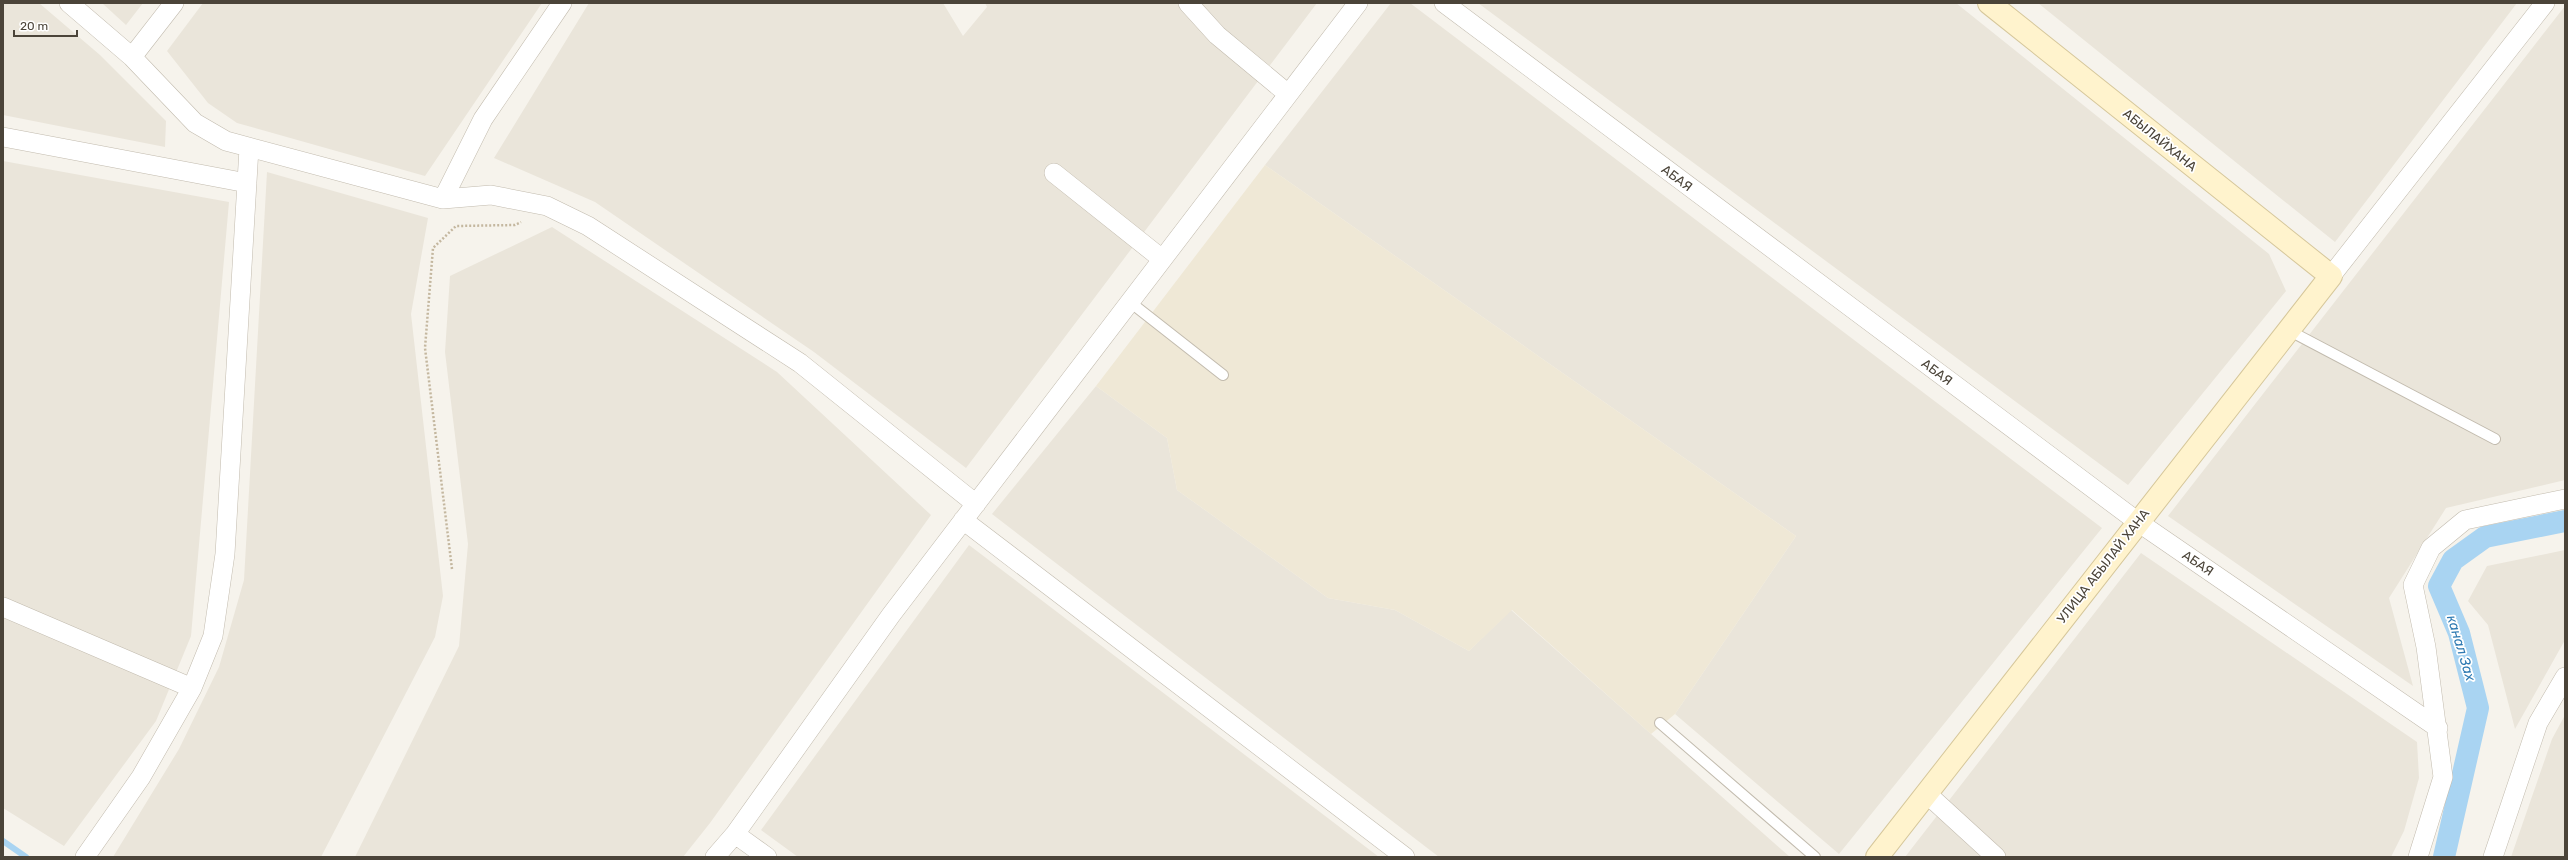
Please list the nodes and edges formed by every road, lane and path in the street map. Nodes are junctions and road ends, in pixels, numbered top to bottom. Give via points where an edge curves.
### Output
1 (70, 3) edge
2 (174, 3) edge
3 (562, 3) edge
4 (1188, 3) edge
5 (1358, 3) edge
6 (1444, 3) edge
7 (1989, 3) edge
8 (2545, 3) edge
9 (132, 57) junction
10 (1288, 94) junction
11 (3, 137) edge
12 (249, 148) junction
13 (1054, 173) dead end
14 (248, 183) junction
15 (443, 199) junction
16 (547, 206) junction
17 (1162, 259) junction
18 (2331, 276) junction
19 (1130, 302) junction
20 (2288, 330) junction
21 (1223, 374) dead end
22 (2495, 439) dead end
23 (2565, 499) edge
24 (976, 504) junction
25 (963, 520) junction
26 (2138, 522) junction
27 (452, 569) dead end
28 (3, 607) edge
29 (2565, 677) edge
30 (192, 688) junction
31 (1660, 723) dead end
32 (2438, 728) junction
33 (1926, 794) junction
34 (735, 834) junction
35 (85, 857) edge
36 (715, 857) edge
37 (767, 857) edge
38 (1405, 857) edge
39 (1815, 857) edge
40 (1877, 857) edge
41 (1996, 857) edge
42 (2418, 857) edge
43 (2493, 857) edge

1 - 9 street
2 - 9 street
3 - 15 street via 483,119
4 - 10 street via 1217,35
5 - 10 street
6 - 26 street, АБАЯ
7 - 18 main road, АБЫЛАЙХАНА
8 - 18 street
9 - 12 street via 195,123 226,141
10 - 17 street
11 - 14 street
12 - 14 street
12 - 15 street
13 - 17 street
14 - 30 street via 226,554 213,636
15 - 16 street via 491,195
16 - 24 street via 588,226 800,363
16 - 27 path via 515,225 456,226 433,248 425,348
17 - 19 street
18 - 20 main road, УЛИЦА АБЫЛАЙ ХАНА
19 - 21 lane
19 - 24 street
20 - 22 lane
20 - 26 main road, УЛИЦА АБЫЛАЙ ХАНА
23 - 32 street via 2465,520 2431,548 2413,585 2426,647
24 - 25 street
25 - 34 street via 891,614
25 - 38 street
26 - 32 street, АБАЯ
26 - 33 main road, УЛИЦА АБЫЛАЙ ХАНА
28 - 30 street
29 - 43 street via 2538,723
30 - 35 street via 141,777
31 - 39 lane
32 - 42 street via 2443,777
33 - 40 main road, УЛИЦА АБЫЛАЙ ХАНА
33 - 41 street
34 - 36 street
34 - 37 street

